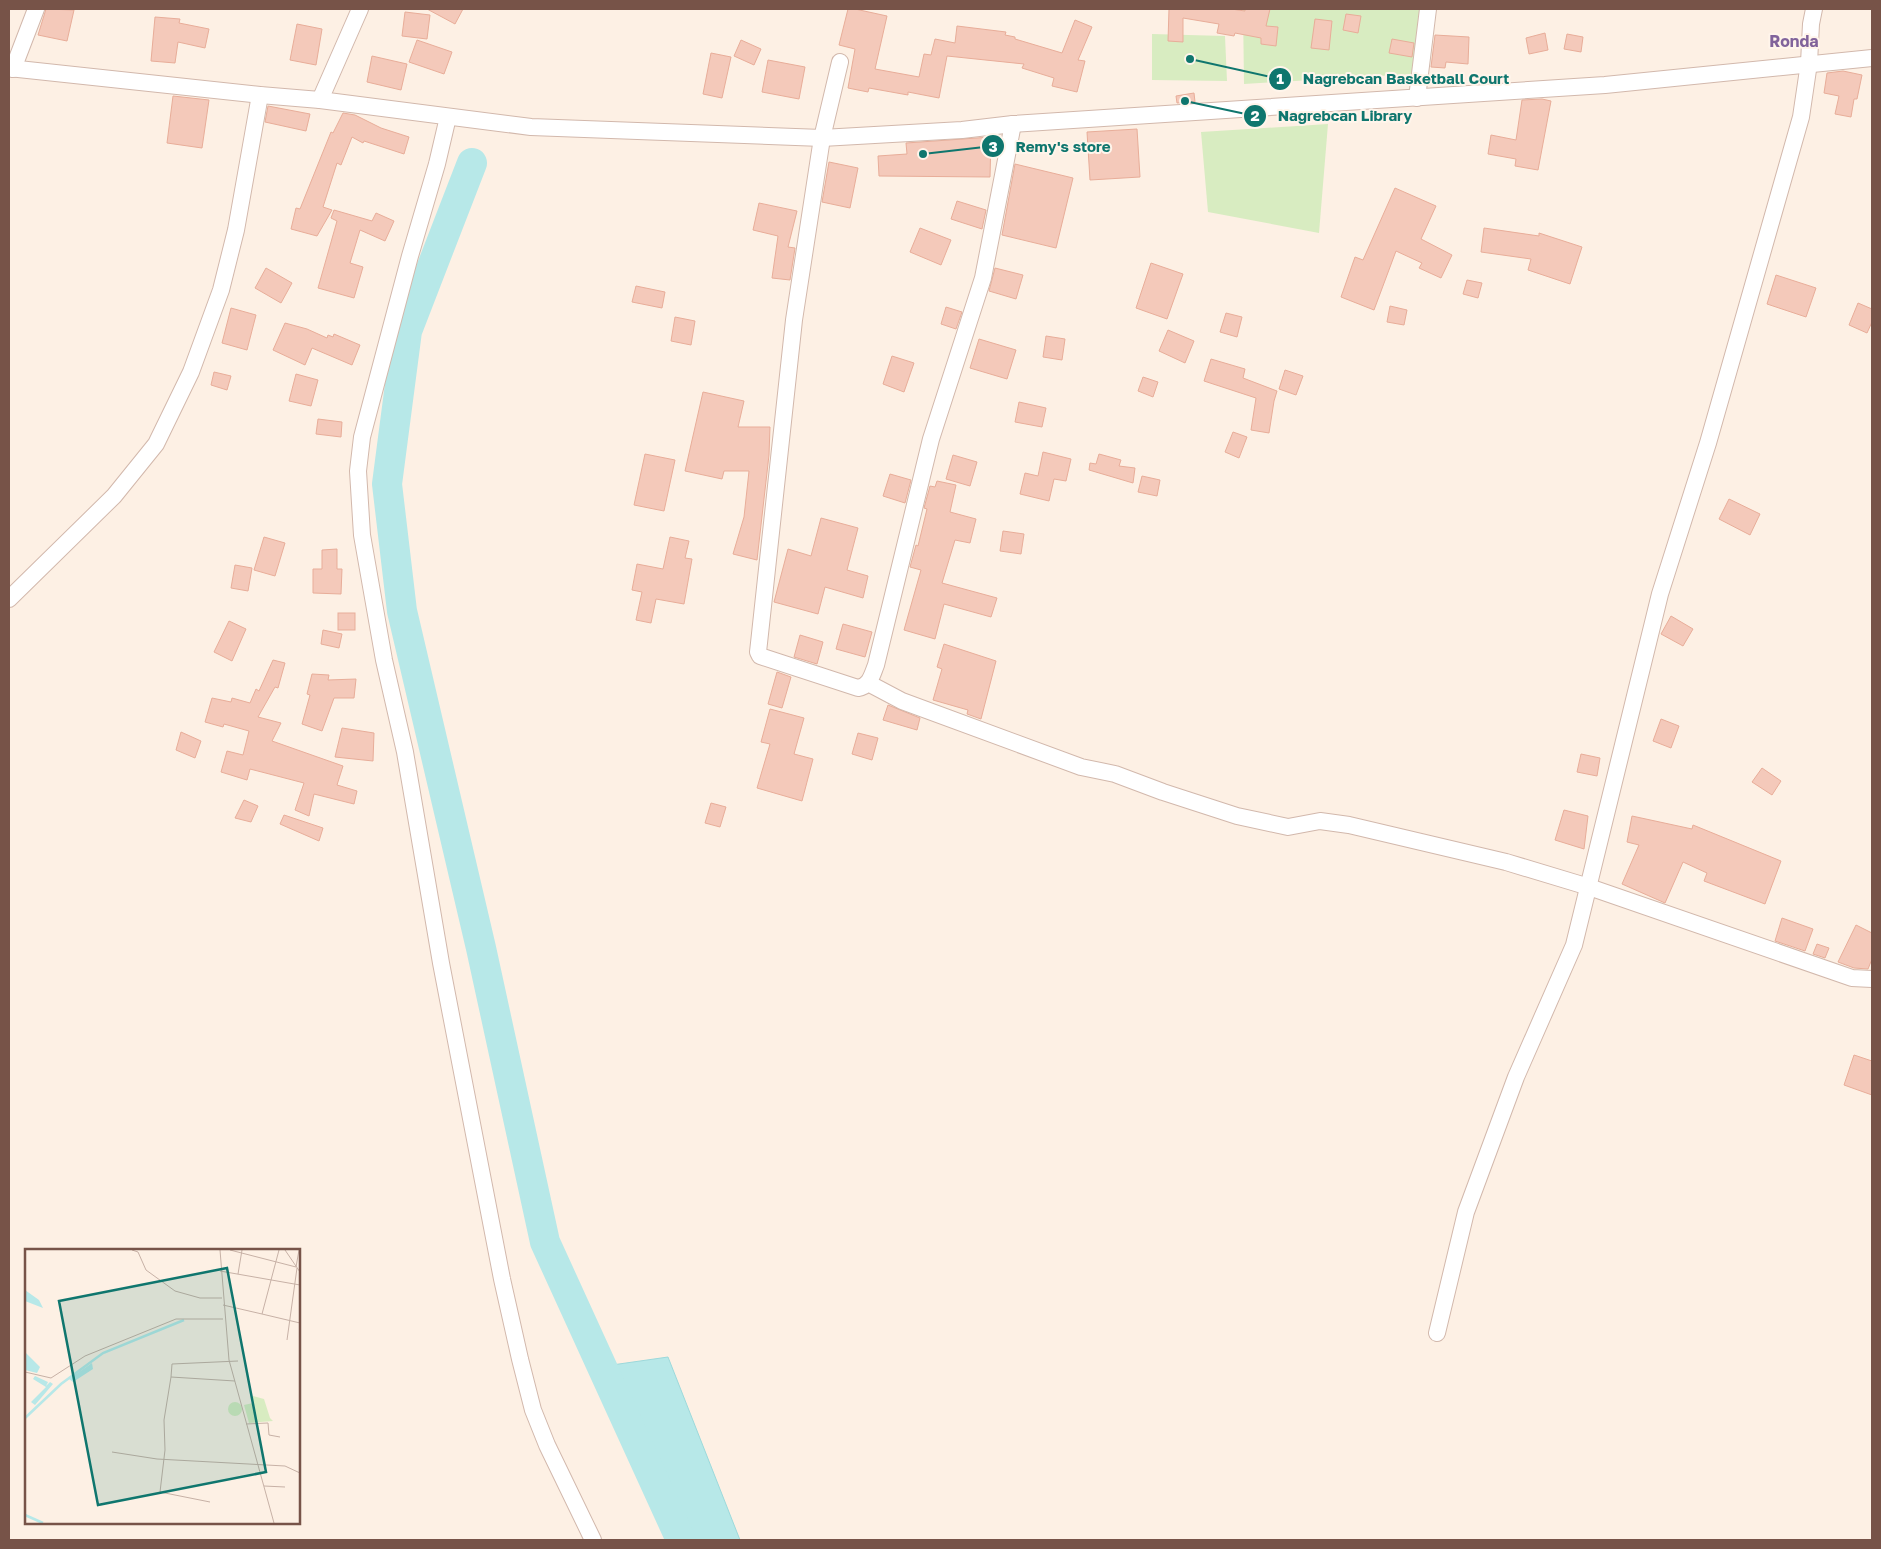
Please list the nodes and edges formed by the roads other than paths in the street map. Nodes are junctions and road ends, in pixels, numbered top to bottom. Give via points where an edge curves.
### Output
1 (36, 9) edge
2 (360, 9) edge
3 (1428, 9) edge
4 (1814, 9) edge
5 (1872, 58) edge
6 (840, 62) dead end
7 (1809, 63) junction
8 (11, 68) edge
9 (260, 95) junction
10 (1417, 98) junction
11 (320, 100) junction
12 (448, 117) junction
13 (1013, 124) junction
14 (822, 138) junction
15 (9, 599) edge
16 (868, 683) junction
17 (1589, 887) junction
18 (1872, 979) edge
19 (1437, 1332) dead end
20 (592, 1540) edge

1 - 8 street
2 - 11 street
3 - 10 street
4 - 7 street
5 - 7 street
6 - 14 street
7 - 10 street via 1606,85
7 - 17 street via 1801,117 1708,443 1660,594
8 - 9 street
9 - 11 street
9 - 15 street via 236,230 221,290 191,372 156,444 114,496
10 - 13 street
11 - 12 street
12 - 14 street via 531,127
12 - 20 street via 362,437 358,471 362,535 380,641 405,752 443,973 518,1350 533,1410
13 - 14 street
13 - 16 street via 983,278 931,439 876,665
14 - 16 street via 794,320 758,652 760,656 858,688
16 - 17 street via 902,701 1082,766 1115,774 1237,816 1288,826 1320,821 1349,825 1506,862
17 - 18 street via 1852,978
17 - 19 street via 1574,945 1516,1077 1466,1212

